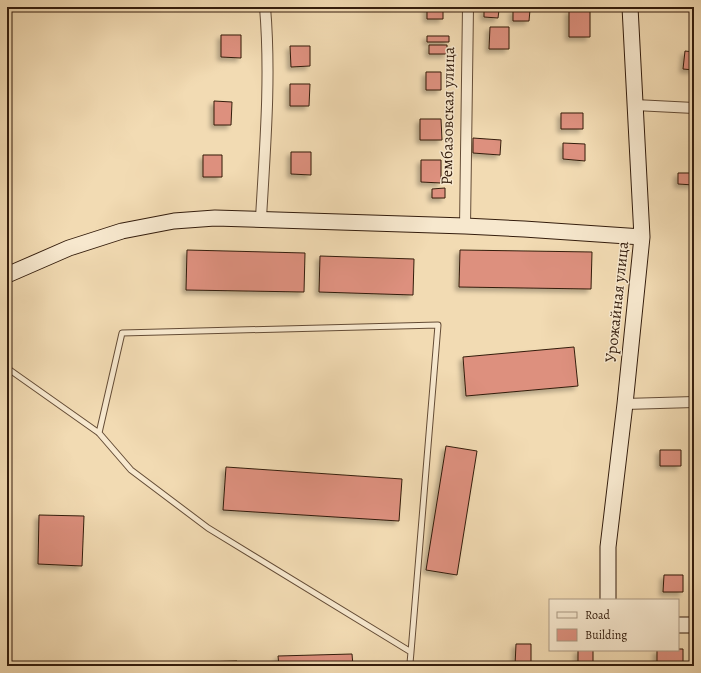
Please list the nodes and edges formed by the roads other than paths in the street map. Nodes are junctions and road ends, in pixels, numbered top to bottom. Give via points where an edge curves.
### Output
1 (266, 7) edge
2 (468, 7) edge
3 (630, 7) edge
4 (635, 105) junction
5 (694, 108) edge
6 (261, 218) junction
7 (465, 226) junction
8 (642, 237) junction
9 (7, 275) edge
10 (7, 368) edge
11 (694, 402) edge
12 (625, 404) junction
13 (99, 433) junction
14 (608, 599) edge
15 (679, 625) edge
16 (694, 625) edge
17 (411, 652) junction
18 (413, 666) edge

1 - 6 street via 268,94
2 - 7 street, Рембазовская улица
3 - 4 street, Урожайная улица
4 - 5 street
4 - 8 street, Урожайная улица
6 - 7 street
6 - 9 street via 174,221 122,231 69,248
7 - 8 street
8 - 12 street, Урожайная улица
10 - 13 lane
11 - 12 street
12 - 14 street, Урожайная улица via 608,547
13 - 17 lane via 131,470 208,528
13 - 17 lane via 122,333 438,325
15 - 16 street
17 - 18 lane via 410,663

